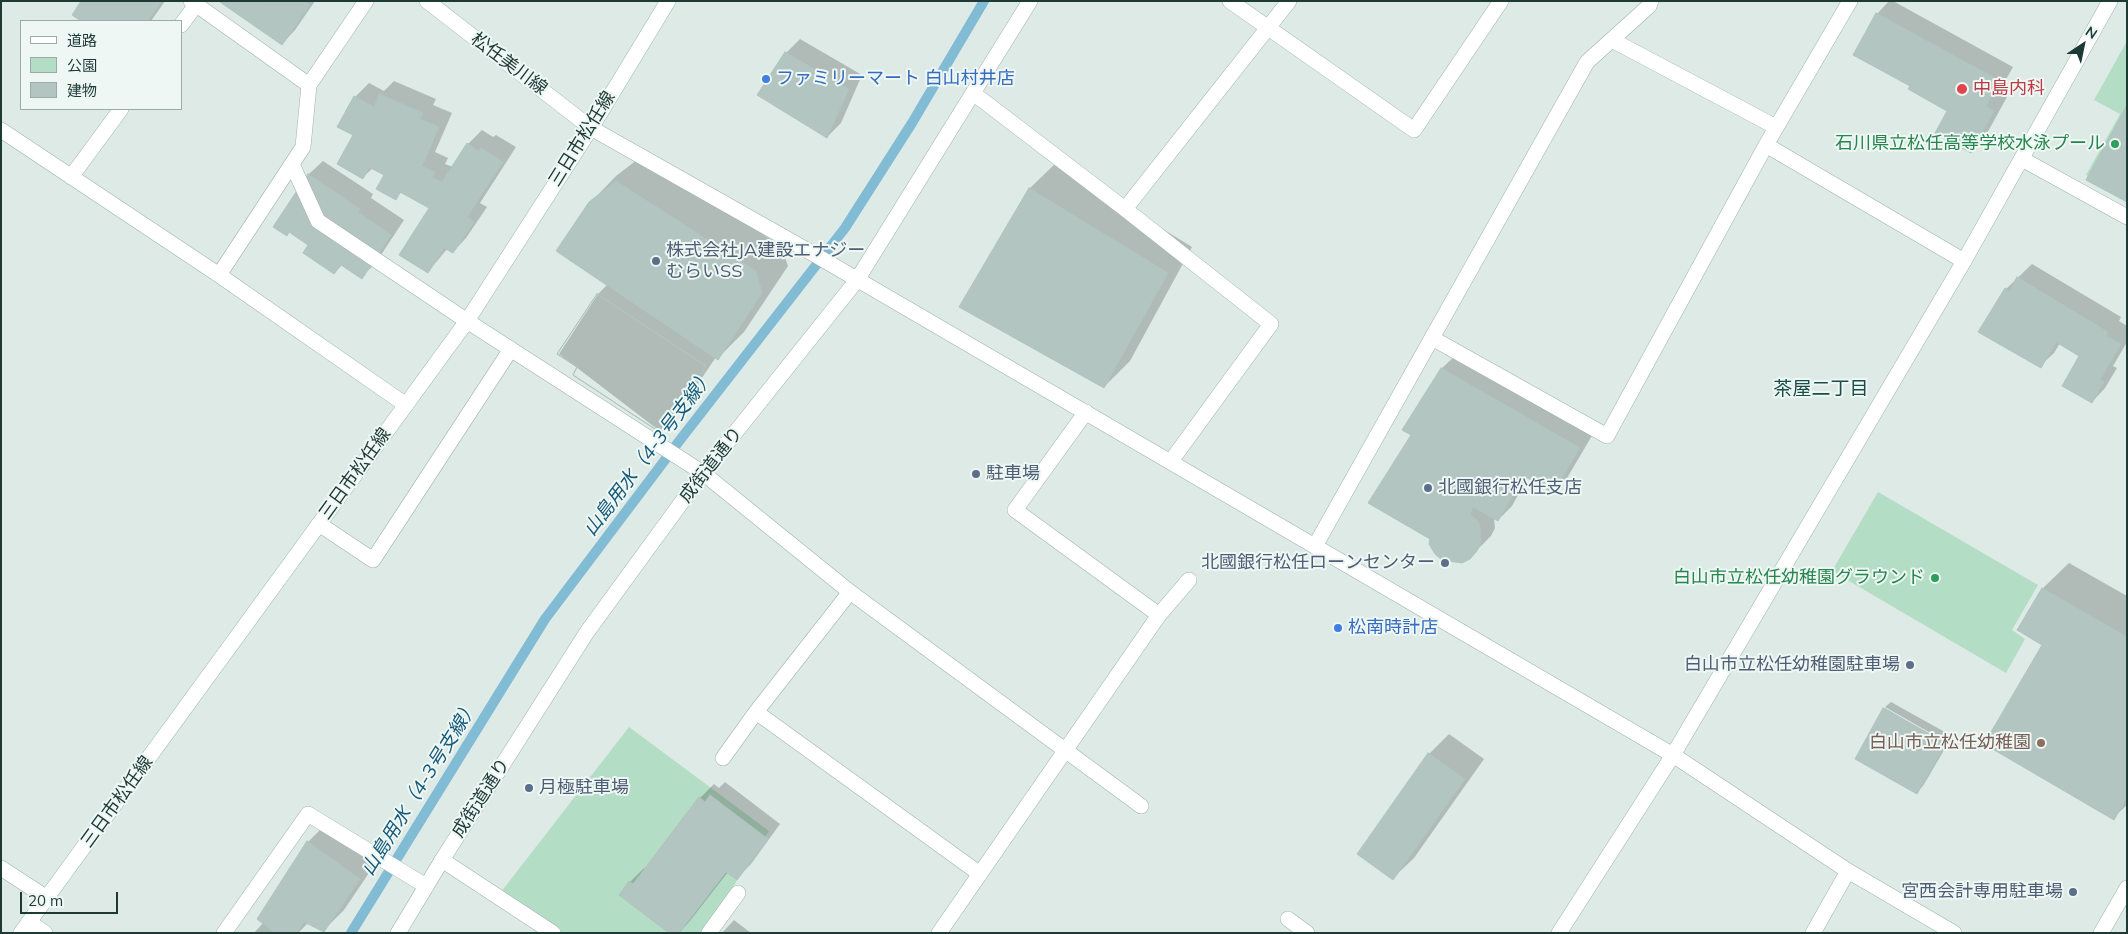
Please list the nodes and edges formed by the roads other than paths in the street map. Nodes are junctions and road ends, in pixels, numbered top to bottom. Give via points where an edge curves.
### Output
1 (366, 1) edge
2 (427, 1) edge
3 (668, 1) edge
4 (1030, 1) edge
5 (1230, 1) edge
6 (1289, 1) edge
7 (1501, 1) edge
8 (1651, 1) edge
9 (1850, 1) edge
10 (2110, 1) edge
11 (194, 3) edge
12 (182, 23) edge
13 (1268, 30) junction
14 (1612, 40) junction
15 (309, 85) junction
16 (973, 93) junction
17 (120, 110) edge
18 (1776, 127) junction
19 (591, 128) junction
20 (1, 130) edge
21 (1766, 145) junction
22 (2022, 159) junction
23 (292, 164) junction
24 (71, 177) junction
25 (1125, 209) junction
26 (2127, 217) edge
27 (1964, 261) junction
28 (219, 275) junction
29 (857, 280) junction
30 (467, 321) junction
31 (1432, 338) junction
32 (510, 349) junction
33 (406, 405) junction
34 (1086, 412) junction
35 (1172, 462) junction
36 (703, 473) junction
37 (319, 524) junction
38 (1315, 546) junction
39 (1190, 580) dead end
40 (850, 592) junction
41 (1158, 615) junction
42 (756, 712) junction
43 (1064, 750) junction
44 (1673, 754) junction
45 (723, 758) dead end
46 (1141, 806) dead end
47 (442, 860) junction
48 (1, 868) edge
49 (1848, 871) junction
50 (980, 874) junction
51 (426, 886) junction
52 (2127, 888) edge
53 (738, 893) dead end
54 (47, 898) junction
55 (1288, 919) dead end
56 (25, 927) edge
57 (45, 933) edge
58 (224, 933) edge
59 (398, 933) edge
60 (553, 933) edge
61 (709, 933) edge
62 (939, 933) edge
63 (1307, 933) edge
64 (1559, 933) edge
65 (1813, 933) edge
66 (1954, 933) edge
67 (2101, 933) edge

1 - 15 street
2 - 19 street, 松任美川線
3 - 19 street, 三日市松任線
4 - 16 street, 成街道通り
5 - 13 street
6 - 13 street
7 - 13 street via 1414,130
8 - 14 street
9 - 18 street
10 - 22 street
11 - 12 street
11 - 15 street
13 - 25 street
14 - 18 street
14 - 31 street via 1587,62
15 - 23 street via 303,147
16 - 25 street
16 - 29 street, 成街道通り
17 - 24 street
18 - 21 street
19 - 29 street, 松任美川線
19 - 30 street, 三日市松任線
20 - 24 street
21 - 27 street
21 - 31 street via 1607,436
22 - 26 street
22 - 27 street
23 - 28 street
23 - 30 street via 318,221
24 - 28 street
25 - 35 street via 1271,324
27 - 44 street
28 - 33 street
29 - 34 street, 松任美川線
29 - 36 street, 成街道通り
30 - 32 street
30 - 33 street, 三日市松任線
31 - 38 street
32 - 36 street
32 - 37 street via 373,560
33 - 37 street, 三日市松任線
34 - 35 street, 松任美川線
34 - 41 street via 1015,510
35 - 38 street, 松任美川線
36 - 40 street
36 - 47 street, 成街道通り via 587,632
37 - 54 street, 三日市松任線
38 - 44 street, 松任美川線
39 - 41 street
40 - 42 street
40 - 43 street
41 - 43 street
42 - 45 street
42 - 50 street
43 - 46 street
43 - 50 street
44 - 49 street, 松任美川線
44 - 64 street
47 - 51 street, 成街道通り
47 - 60 street
48 - 54 street
49 - 65 street
49 - 66 street, 松任美川線
50 - 62 street
51 - 58 street via 308,814
51 - 59 street, 成街道通り
52 - 67 street
53 - 61 street
54 - 56 street, 三日市松任線
55 - 63 street
56 - 57 street

